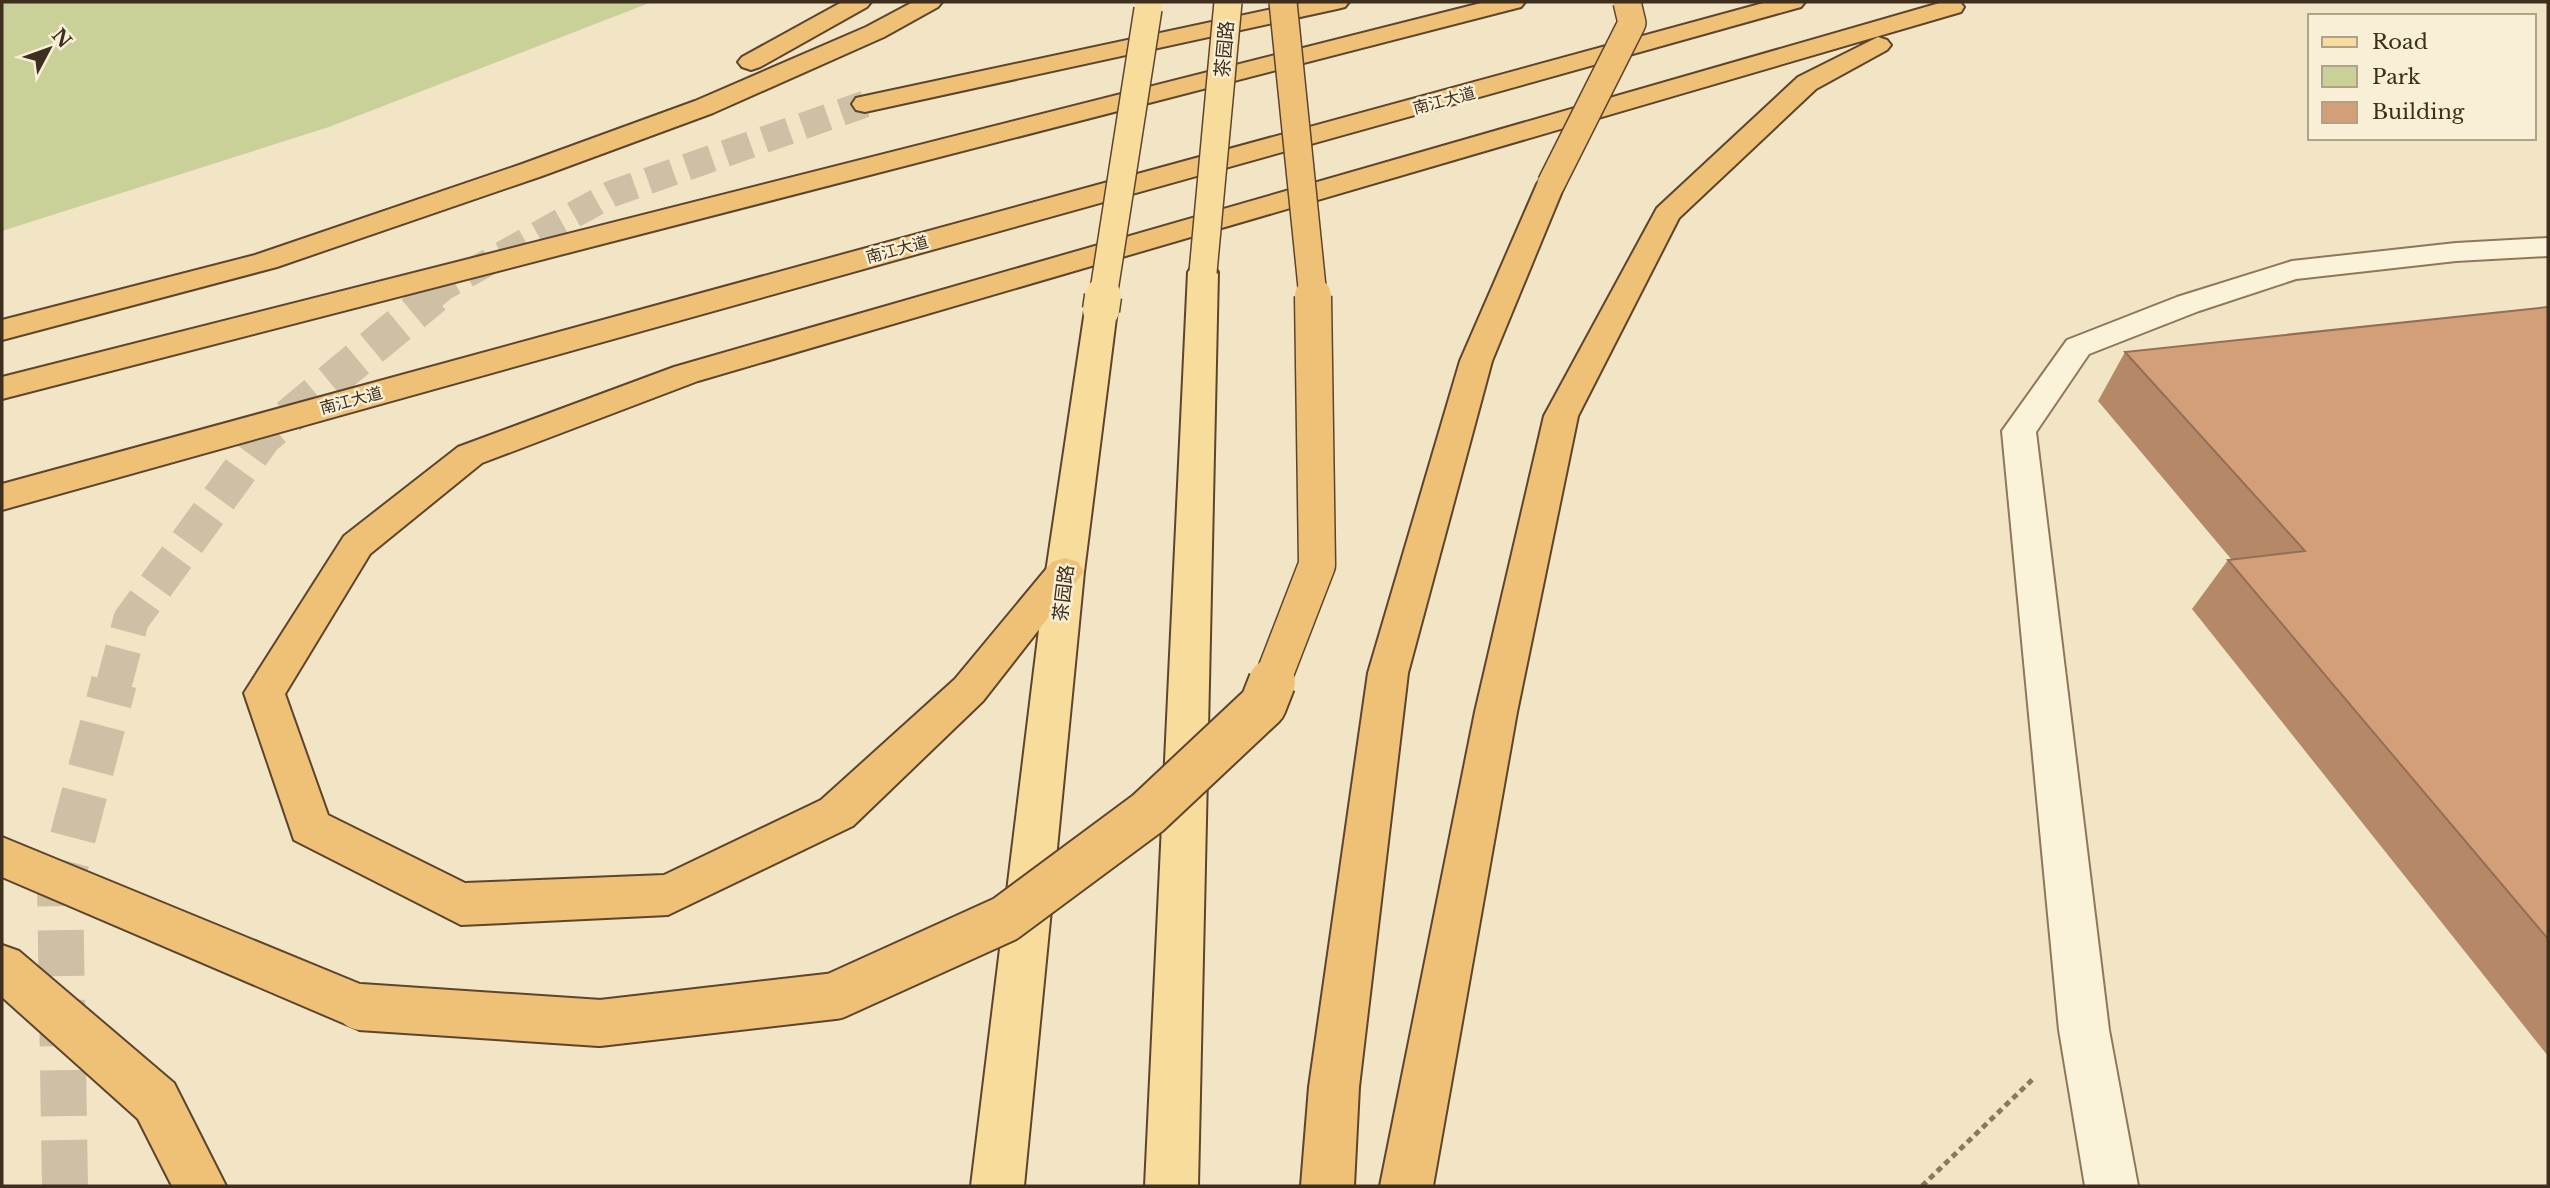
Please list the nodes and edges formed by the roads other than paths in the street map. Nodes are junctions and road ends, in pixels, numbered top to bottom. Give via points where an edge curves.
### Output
1 (859, 2) edge
2 (930, 2) edge
3 (1228, 2) edge
4 (1283, 2) edge
5 (1337, 2) edge
6 (1513, 2) edge
7 (1627, 2) edge
8 (1793, 2) edge
9 (1960, 4) edge
10 (1148, 5) edge
11 (865, 104) tunnel mouth
12 (533, 170) junction
13 (2548, 247) edge
14 (2, 330) edge
15 (2, 388) edge
16 (2, 497) edge
17 (1065, 572) junction
18 (2, 856) edge
19 (2, 967) edge
20 (200, 1186) edge
21 (997, 1186) edge
22 (1171, 1186) edge
23 (1327, 1186) edge
24 (1406, 1186) edge
25 (2111, 1186) edge

1 - 12 highway via 692,95
2 - 12 highway via 875,32 704,107
3 - 22 main road, 茶园路, bridge via 1203,272
4 - 18 highway, bridge via 1313,294 1317,565 1263,705 1148,813 1005,919 835,996 600,1023 360,1007
5 - 11 highway
6 - 15 highway
7 - 23 highway, bridge via 1632,23 1551,184 1476,361 1388,673 1334,1087
8 - 16 highway, 南江大道
9 - 17 highway via 686,374 470,455 357,545 264,693 310,827 461,904 668,895 836,813 969,690
9 - 24 highway via 1807,83 1667,215 1561,416 1496,712
10 - 17 main road, 茶园路, bridge
12 - 14 highway via 266,261
13 - 25 street via 2292,270 2188,304 2078,347 2019,431 2084,1030
17 - 21 main road, 茶园路
19 - 20 highway via 156,1101

